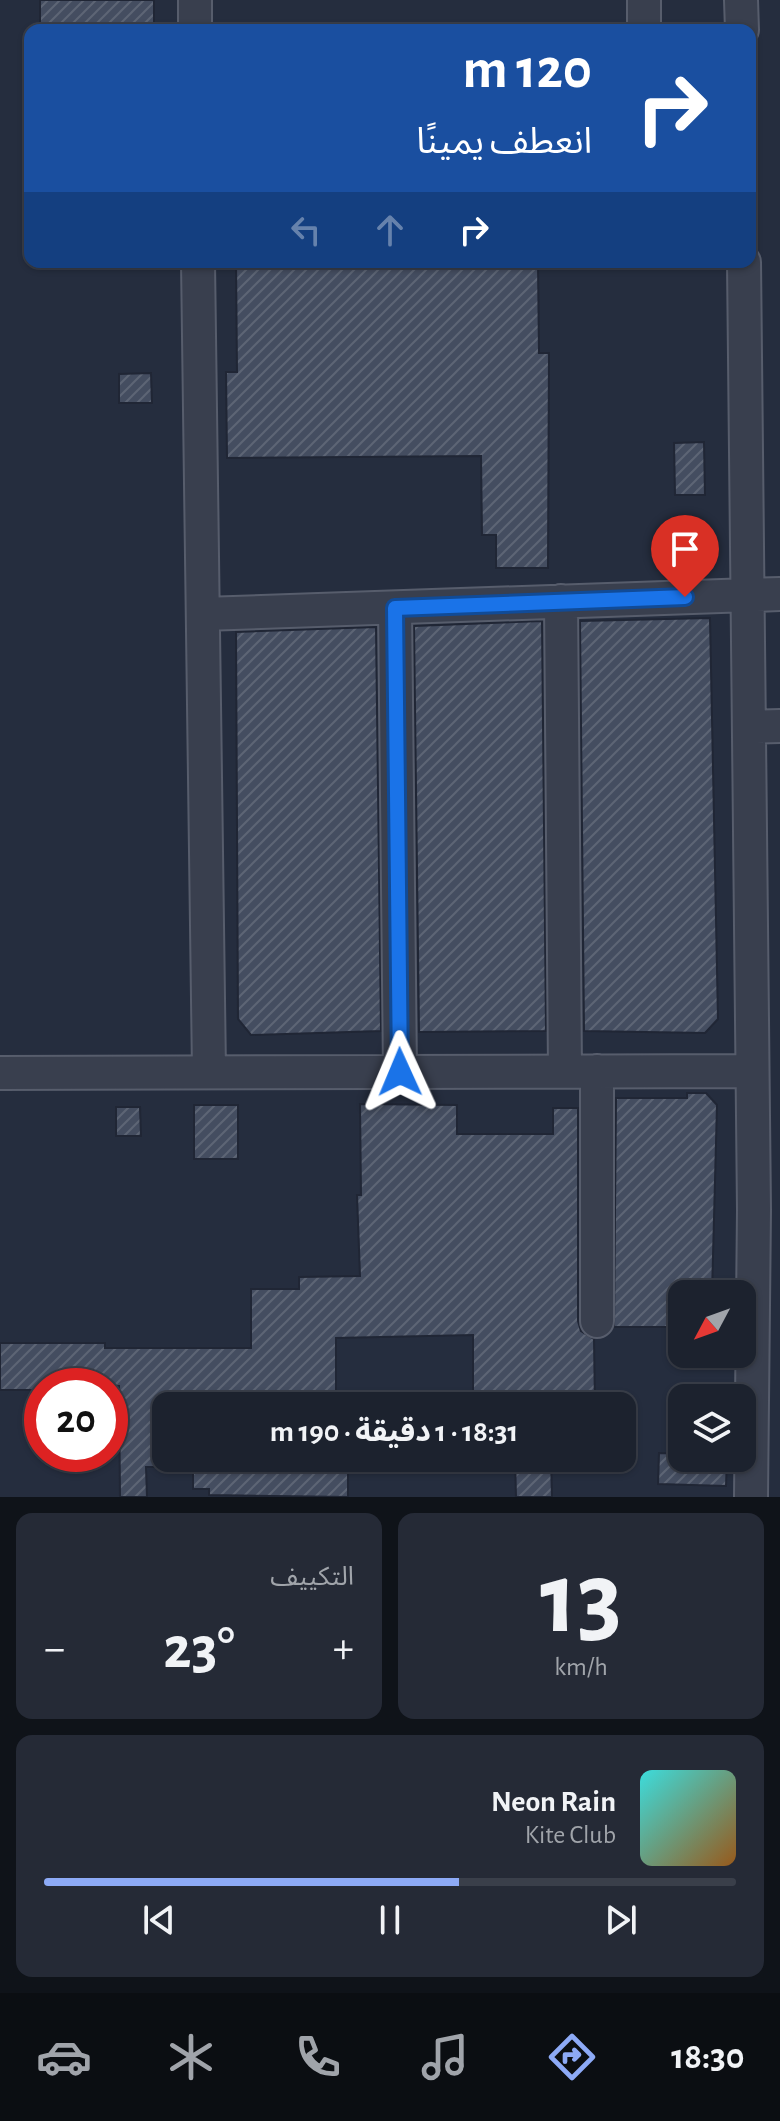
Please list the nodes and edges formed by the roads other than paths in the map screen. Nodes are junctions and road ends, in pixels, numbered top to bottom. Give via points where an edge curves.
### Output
1 (195, 0) edge
2 (644, 0) edge
3 (741, 0) edge
4 (195, 24) edge
5 (644, 24) edge
6 (742, 24) edge
7 (198, 268) edge
8 (744, 268) edge
9 (780, 594) edge
10 (747, 595) junction
11 (561, 601) junction
12 (395, 608) junction
13 (203, 614) junction
14 (764, 726) edge
15 (565, 1071) junction
16 (597, 1071) junction
17 (752, 1071) junction
18 (209, 1072) junction
19 (400, 1072) junction
20 (0, 1073) edge
21 (767, 1209) edge
22 (597, 1321) dead end
23 (751, 1497) edge

1 - 4 street
2 - 5 street
3 - 6 street
7 - 13 street
8 - 10 street
9 - 10 street
10 - 11 street
10 - 14 street
11 - 12 street
11 - 15 street
12 - 13 street
12 - 19 street
13 - 18 street
14 - 17 street
15 - 16 street
15 - 19 street
16 - 17 street
16 - 22 street
17 - 21 street
18 - 19 street
18 - 20 street
21 - 23 street

